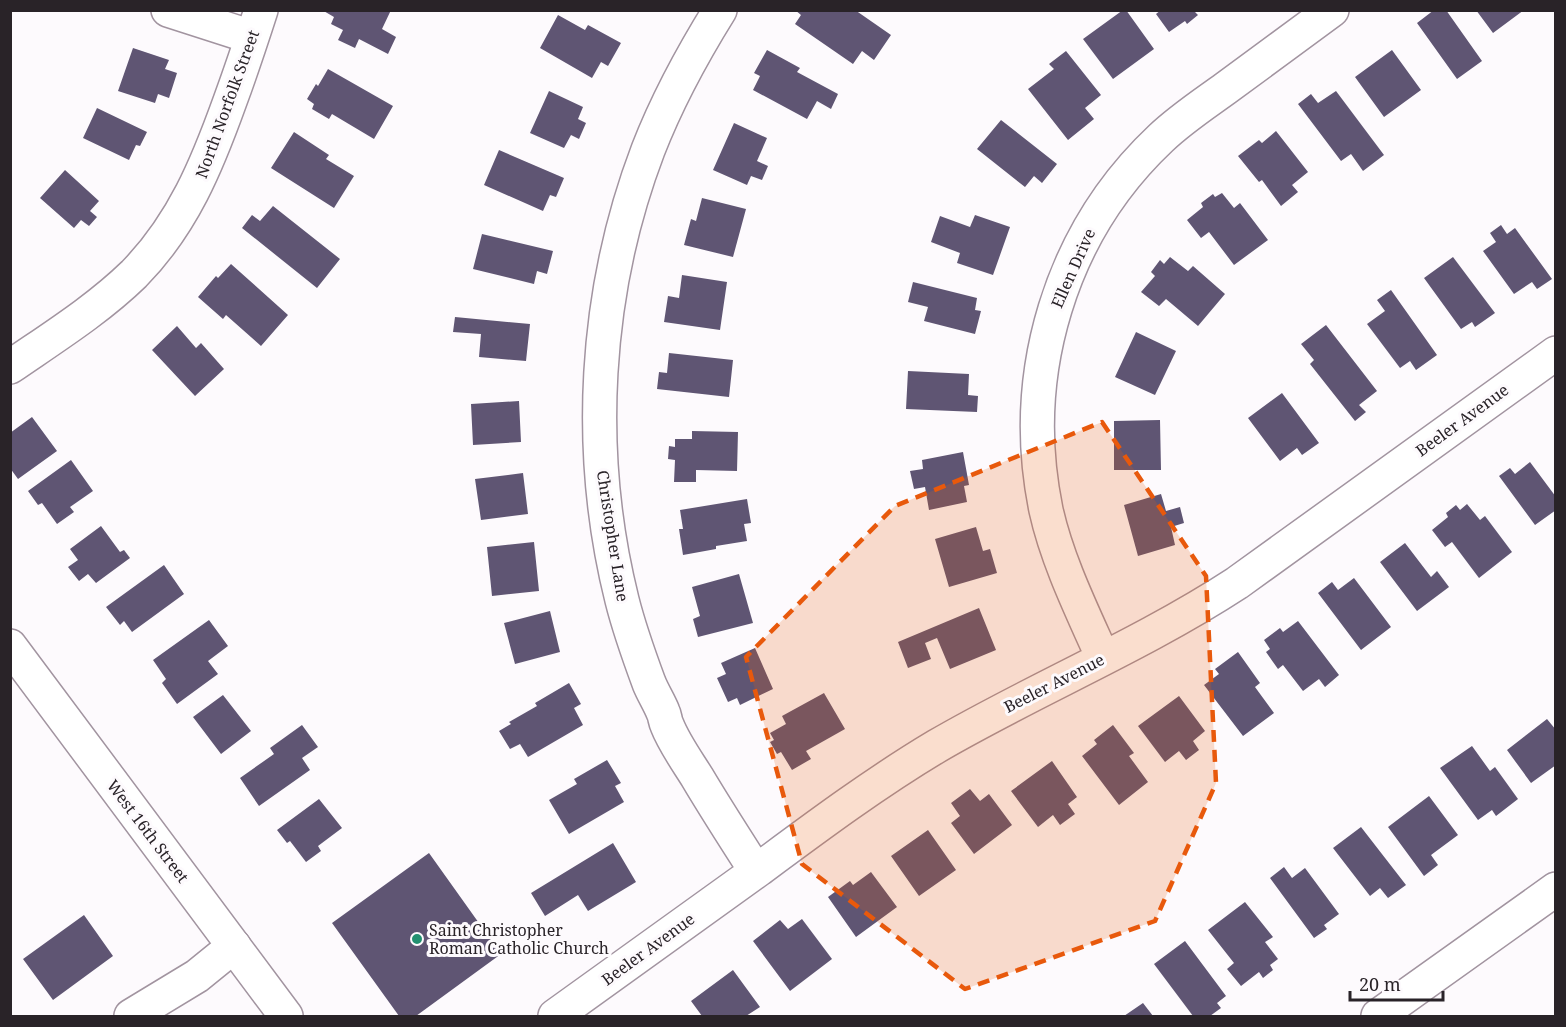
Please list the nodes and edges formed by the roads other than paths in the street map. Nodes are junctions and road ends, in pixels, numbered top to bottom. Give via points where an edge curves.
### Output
1 (168, 10) edge
2 (720, 10) edge
3 (1332, 10) edge
4 (257, 24) edge
5 (1556, 353) edge
6 (10, 367) edge
7 (10, 646) edge
8 (1103, 658) junction
9 (756, 871) junction
10 (1556, 889) edge
11 (234, 946) junction
12 (131, 1017) edge
13 (286, 1017) edge
14 (555, 1017) edge
15 (1378, 1017) edge

1 - 4 street
2 - 9 street, Christopher Lane via 666,108 631,203 606,315 599,415 606,515 622,599 639,656 674,740
3 - 8 street, Ellen Drive via 1190,114 1144,154 1103,205 1081,243 1054,309 1044,351 1037,423 1039,467 1058,551
4 - 6 street, North Norfolk Street via 212,150 171,229 112,294
5 - 8 street, Beeler Avenue via 1237,583
7 - 11 street, West 16th Street
8 - 9 street, Beeler Avenue via 928,752
9 - 14 street, Beeler Avenue
10 - 15 street
11 - 12 street via 197,976
11 - 13 street, West 16th Street

